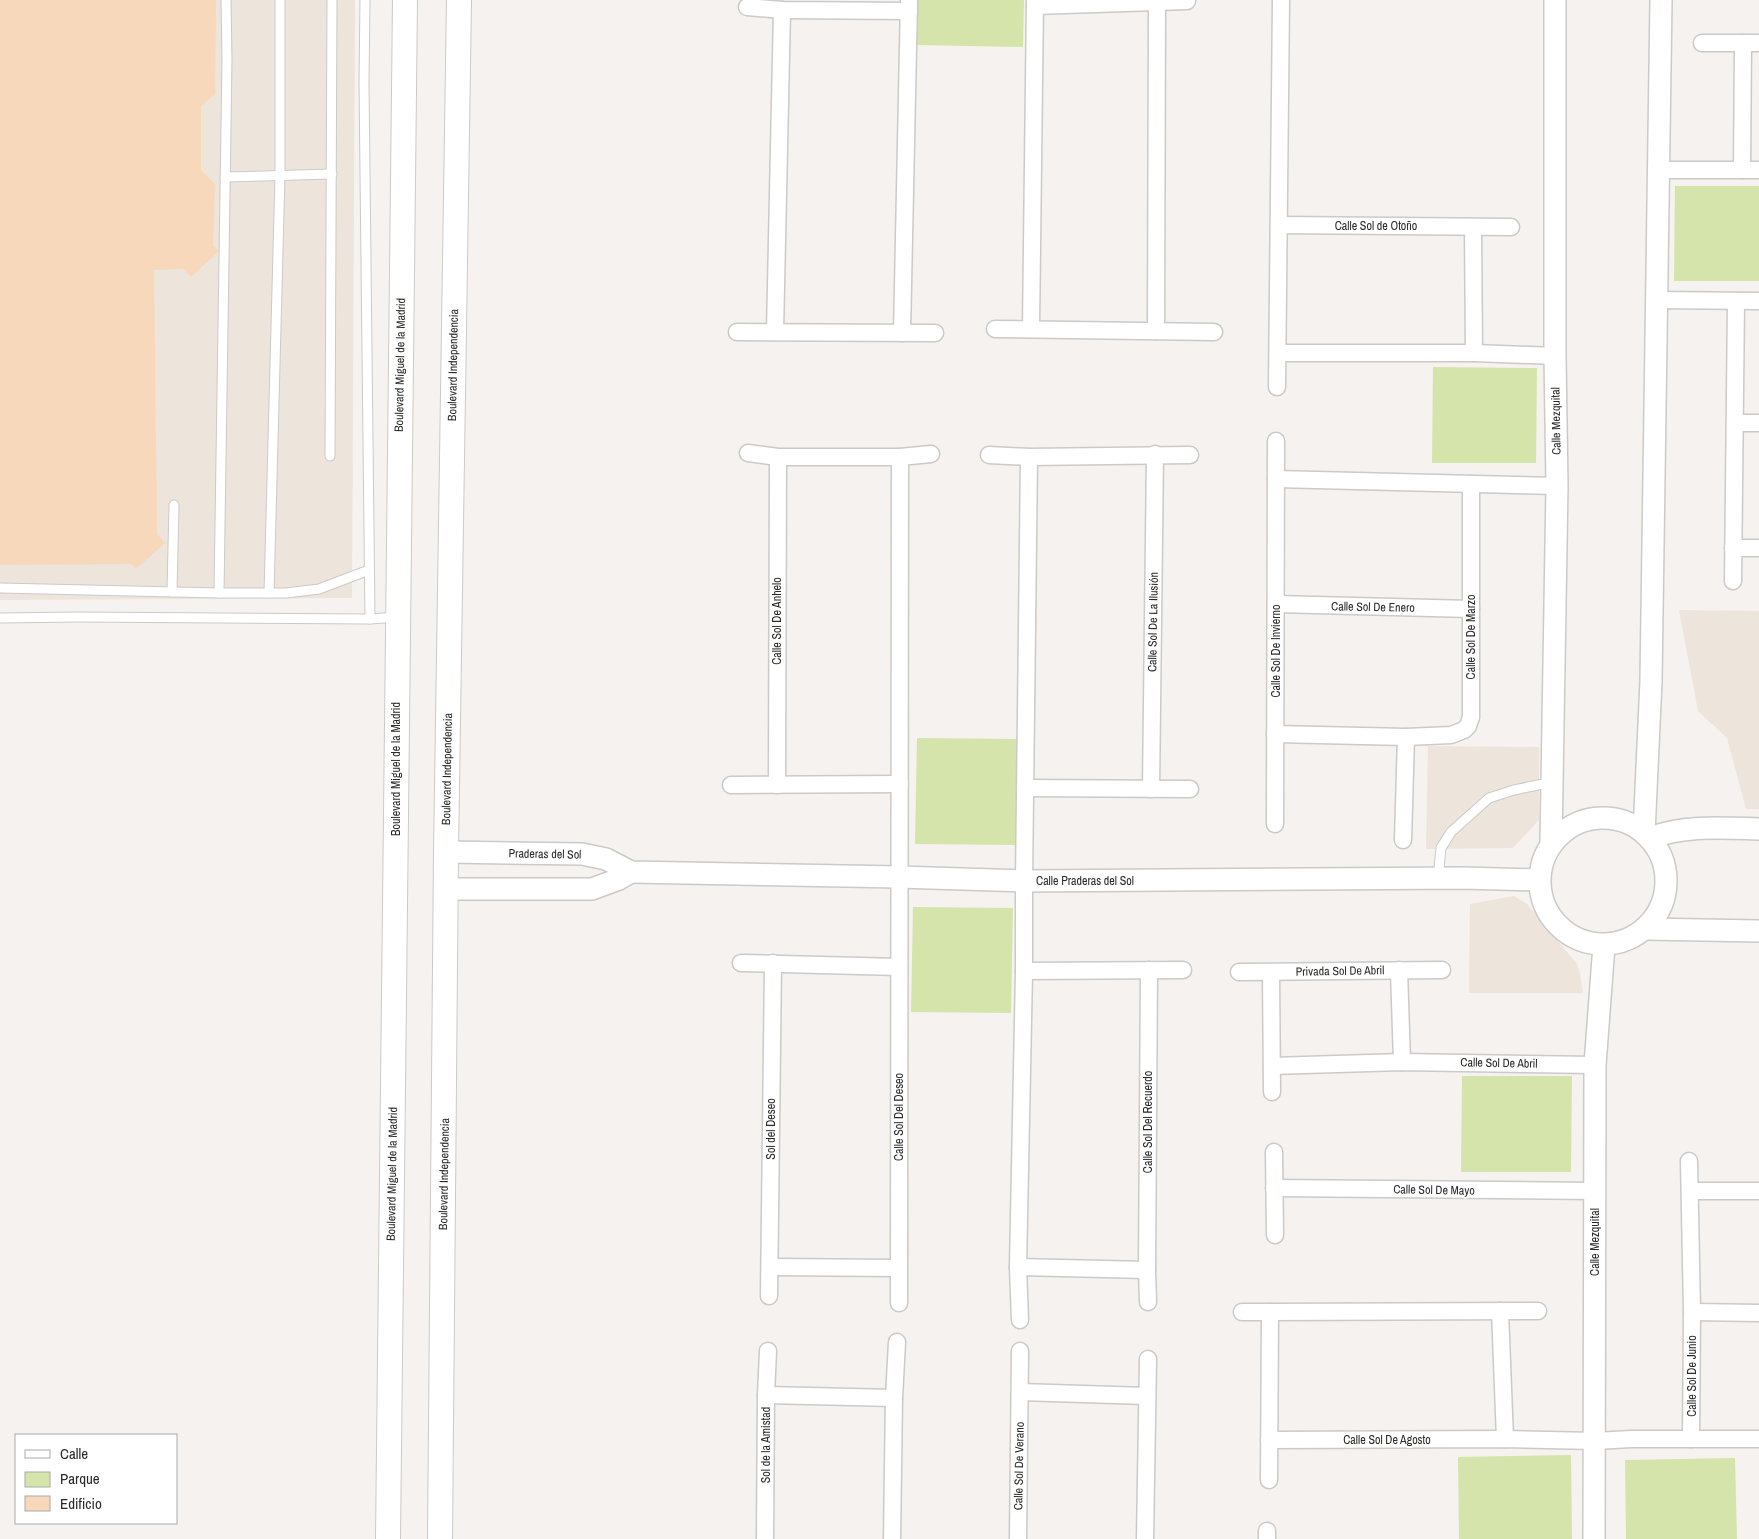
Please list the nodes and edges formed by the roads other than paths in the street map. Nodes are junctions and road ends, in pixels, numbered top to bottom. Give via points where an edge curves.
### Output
1 (226, 0) edge
2 (280, 0) edge
3 (332, 0) edge
4 (365, 0) edge
5 (405, 0) edge
6 (459, 0) edge
7 (1281, 0) edge
8 (1555, 0) edge
9 (1661, 0) edge
10 (1187, 1) dead end
11 (1156, 2) junction
12 (1035, 3) edge
13 (909, 6) edge
14 (747, 7) dead end
15 (782, 10) junction
16 (1702, 43) dead end
17 (1751, 43) edge
18 (1658, 170) junction
19 (1742, 170) junction
20 (1759, 170) edge
21 (332, 174) junction
22 (280, 175) junction
23 (225, 177) junction
24 (1279, 225) junction
25 (1473, 227) junction
26 (1511, 227) dead end
27 (1656, 300) junction
28 (1736, 301) junction
29 (1759, 301) edge
30 (995, 329) dead end
31 (1031, 329) junction
32 (1156, 331) junction
33 (738, 332) dead end
34 (775, 332) junction
35 (1214, 332) dead end
36 (902, 333) junction
37 (935, 333) dead end
38 (1278, 353) junction
39 (1474, 353) junction
40 (1555, 356) junction
41 (1277, 387) dead end
42 (1735, 423) junction
43 (1759, 423) edge
44 (1276, 441) dead end
45 (748, 453) dead end
46 (931, 454) dead end
47 (1155, 454) junction
48 (989, 455) dead end
49 (1190, 455) dead end
50 (330, 456) dead end
51 (900, 456) junction
52 (778, 457) junction
53 (1029, 457) junction
54 (1276, 479) junction
55 (1471, 484) junction
56 (1557, 486) junction
57 (174, 505) dead end
58 (1733, 548) junction
59 (1759, 548) edge
60 (369, 570) junction
61 (1733, 581) dead end
62 (0, 588) edge
63 (172, 592) junction
64 (219, 593) junction
65 (270, 593) junction
66 (1276, 604) junction
67 (1471, 609) junction
68 (397, 617) junction
69 (0, 618) edge
70 (370, 619) junction
71 (1276, 734) junction
72 (1406, 737) junction
73 (1552, 782) junction
74 (900, 784) junction
75 (731, 785) dead end
76 (777, 785) junction
77 (1025, 788) junction
78 (1150, 789) junction
79 (1190, 789) dead end
80 (1275, 824) dead end
81 (1759, 828) edge
82 (1647, 835) junction
83 (1403, 840) dead end
84 (1551, 843) junction
85 (446, 852) junction
86 (631, 872) junction
87 (900, 877) junction
88 (1438, 878) junction
89 (1539, 880) junction
90 (1024, 881) junction
91 (447, 888) junction
92 (1645, 929) junction
93 (1759, 931) edge
94 (1604, 945) junction
95 (742, 963) dead end
96 (773, 963) junction
97 (899, 967) junction
98 (1149, 970) junction
99 (1183, 970) dead end
100 (1399, 970) junction
101 (1442, 970) dead end
102 (1024, 971) junction
103 (1239, 972) dead end
104 (1271, 972) junction
105 (1402, 1062) junction
106 (1595, 1065) junction
107 (1272, 1066) junction
108 (1272, 1092) dead end
109 (1274, 1152) dead end
110 (1690, 1161) dead end
111 (1274, 1188) junction
112 (1759, 1190) edge
113 (1594, 1191) junction
114 (1690, 1191) junction
115 (1275, 1235) dead end
116 (770, 1267) junction
117 (1018, 1267) junction
118 (898, 1268) junction
119 (1147, 1270) junction
120 (769, 1296) dead end
121 (1148, 1302) dead end
122 (899, 1303) dead end
123 (1500, 1311) junction
124 (1538, 1311) dead end
125 (1242, 1312) dead end
126 (1270, 1312) junction
127 (1692, 1312) junction
128 (1759, 1313) edge
129 (1020, 1320) dead end
130 (898, 1342) dead end
131 (768, 1351) dead end
132 (1020, 1351) dead end
133 (1148, 1359) dead end
134 (1020, 1392) junction
135 (766, 1395) junction
136 (1146, 1396) junction
137 (894, 1398) junction
138 (1505, 1439) junction
139 (1691, 1439) junction
140 (1759, 1439) edge
141 (1269, 1440) junction
142 (1595, 1441) junction
143 (1269, 1480) dead end
144 (388, 1539) edge
145 (440, 1539) edge
146 (765, 1539) edge
147 (892, 1539) edge
148 (1018, 1539) edge
149 (1144, 1539) edge
150 (1594, 1539) edge

1 - 23 lane
2 - 22 lane
3 - 21 lane
4 - 60 lane
5 - 68 main road, Boulevard Miguel de la Madrid
6 - 85 main road, Boulevard Independencia
7 - 24 street
8 - 40 street, Calle Mezquital
9 - 18 street
10 - 11 street
11 - 12 street
11 - 32 street
12 - 31 street
13 - 15 street
13 - 36 street
14 - 15 street
15 - 34 street
16 - 17 street
17 - 19 street
18 - 19 street
18 - 27 street
19 - 20 street
21 - 22 lane
21 - 50 lane
22 - 23 lane
22 - 65 lane
23 - 64 lane
24 - 25 street, Calle Sol de Otoño
24 - 38 street
25 - 26 street, Calle Sol de Otoño
25 - 39 street
27 - 28 street
27 - 82 street
28 - 29 street
28 - 42 street
30 - 31 street
31 - 32 street
32 - 35 street
33 - 34 street
34 - 36 street
36 - 37 street
38 - 39 street
38 - 41 street
39 - 40 street
40 - 56 street, Calle Mezquital
42 - 43 street
42 - 58 street
44 - 54 street, Calle Sol De Invierno
45 - 52 street
46 - 51 street
47 - 49 street
47 - 53 street
47 - 78 street, Calle Sol De La Ilusión
48 - 53 street
51 - 52 street
51 - 74 street
52 - 76 street, Calle Sol De Anhelo
53 - 77 street
54 - 55 street
54 - 66 street, Calle Sol De Invierno
55 - 56 street
55 - 67 street, Calle Sol De Marzo
56 - 73 street, Calle Mezquital
57 - 63 lane
58 - 59 street
58 - 61 street
60 - 65 lane via 308,591
60 - 70 lane
62 - 63 lane
63 - 64 lane
64 - 65 lane
66 - 67 street, Calle Sol De Enero
66 - 71 street, Calle Sol De Invierno
67 - 72 street, Calle Sol De Marzo via 1471,717 1468,726 1452,735
68 - 70 lane
68 - 144 main road, Boulevard Miguel de la Madrid
69 - 70 lane
71 - 72 street, Calle Sol De Marzo
71 - 80 street, Calle Sol De Invierno
72 - 83 street
73 - 84 street, Calle Mezquital
73 - 88 lane via 1489,798 1451,832 1441,848
74 - 76 street
74 - 87 street
75 - 76 street
77 - 78 street
77 - 90 street
78 - 79 street
81 - 82 street via 1693,828
82 - 84 street via 1626,822 1606,817 1585,819 1566,828
82 - 92 street via 1661,855 1666,874 1665,895 1658,913
84 - 89 street via 1542,860
85 - 86 street, Praderas del Sol via 582,854 606,859
85 - 91 main road, Boulevard Independencia
86 - 87 street, Calle Praderas del Sol
86 - 91 street via 586,890
87 - 90 street, Calle Praderas del Sol
87 - 97 street, Calle Sol Del Deseo
88 - 89 street, Calle Praderas del Sol
88 - 90 street, Calle Praderas del Sol
89 - 94 street via 1542,900 1551,919 1566,933 1584,942
90 - 102 street
91 - 145 main road, Boulevard Independencia
92 - 93 street
92 - 94 street via 1626,940
94 - 106 street, Calle Mezquital
95 - 96 street
96 - 97 street
96 - 116 street, Sol del Deseo
97 - 118 street, Calle Sol Del Deseo
98 - 99 street
98 - 102 street
98 - 119 street, Calle Sol Del Recuerdo
100 - 101 street, Privada Sol De Abril
100 - 104 street, Privada Sol De Abril
100 - 105 street
102 - 117 street
103 - 104 street, Privada Sol De Abril
104 - 107 street
105 - 106 street, Calle Sol De Abril
105 - 107 street, Calle Sol De Abril
106 - 113 street, Calle Mezquital
107 - 108 street
109 - 111 street
110 - 114 street, Calle Sol De Junio
111 - 113 street, Calle Sol De Mayo
111 - 115 street
112 - 114 street
113 - 142 street, Calle Mezquital
114 - 127 street, Calle Sol De Junio
116 - 118 street
116 - 120 street, Sol del Deseo
117 - 119 street
117 - 129 street
118 - 122 street, Calle Sol Del Deseo
119 - 121 street, Calle Sol Del Recuerdo
123 - 124 street
123 - 126 street
123 - 138 street
125 - 126 street
126 - 141 street
127 - 128 street
127 - 139 street, Calle Sol De Junio
130 - 137 street
131 - 135 street, Sol de la Amistad
132 - 134 street, Calle Sol De Verano
133 - 136 street
134 - 136 street
134 - 148 street, Calle Sol De Verano
135 - 137 street
135 - 146 street, Sol de la Amistad
136 - 149 street
137 - 147 street
138 - 141 street, Calle Sol De Agosto
138 - 142 street, Calle Sol De Agosto
139 - 140 street
139 - 142 street
141 - 143 street
142 - 150 street, Calle Mezquital

